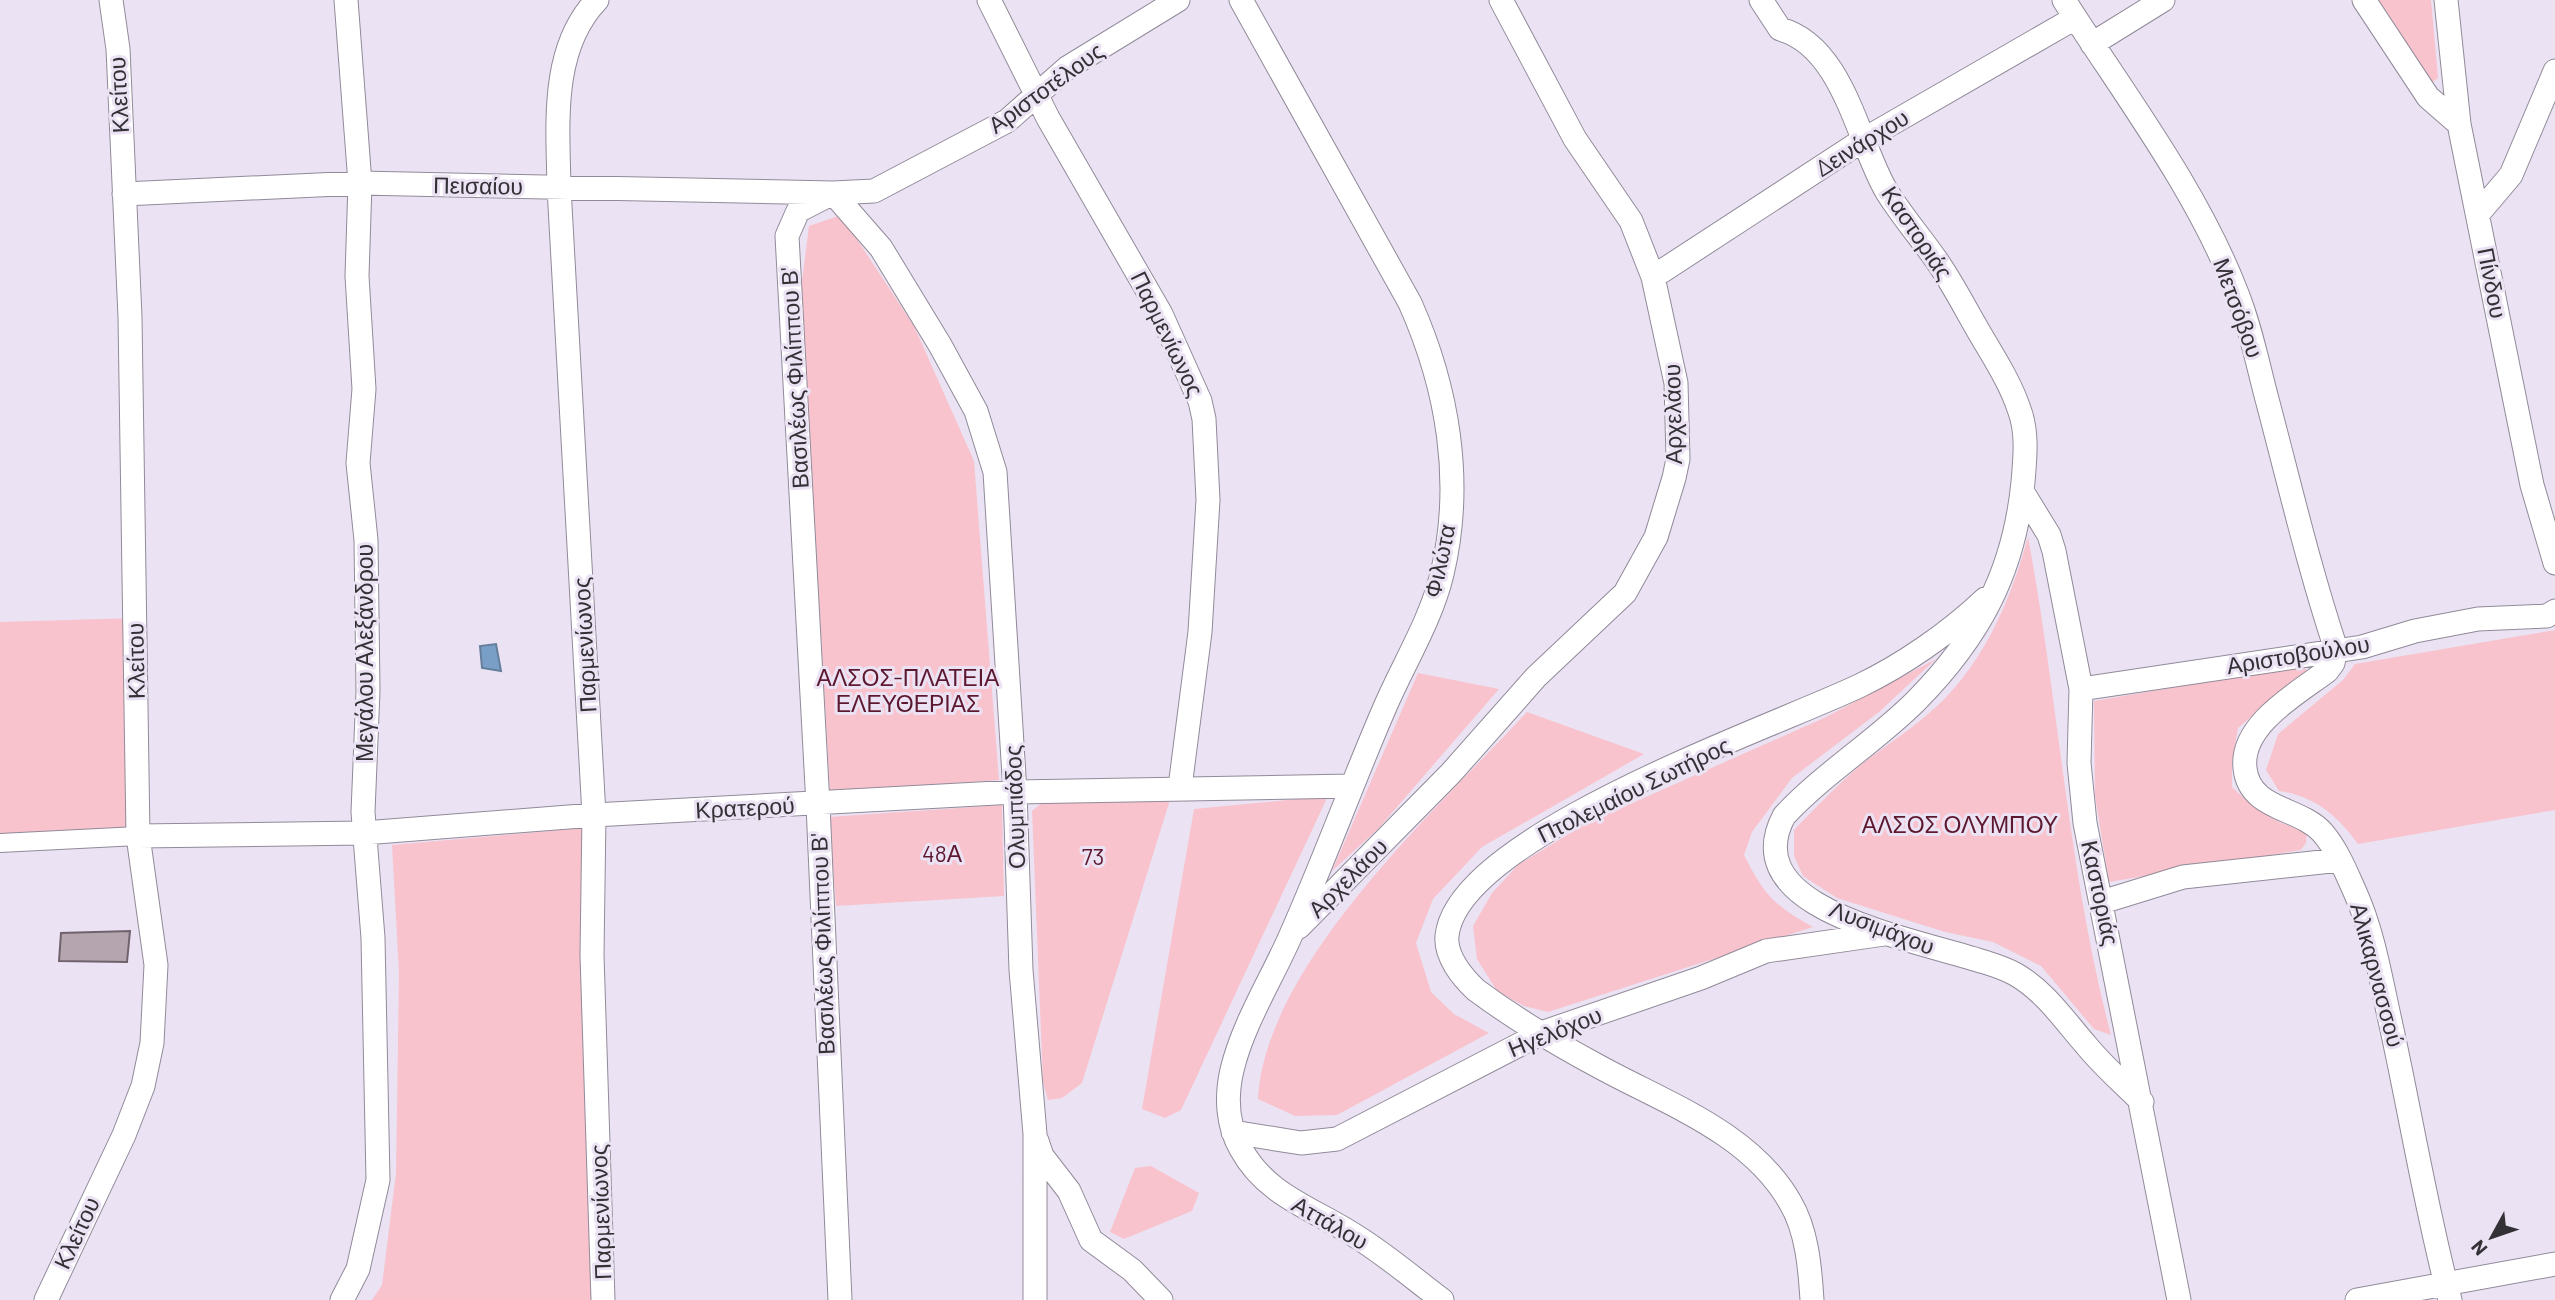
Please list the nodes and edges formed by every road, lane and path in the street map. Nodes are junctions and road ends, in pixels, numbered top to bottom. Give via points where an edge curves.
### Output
1 (111, 0) edge
2 (346, 0) edge
3 (597, 0) edge
4 (989, 0) edge
5 (1178, 0) edge
6 (1241, 0) edge
7 (1501, 0) edge
8 (1761, 0) edge
9 (2162, 0) edge
10 (2364, 0) edge
11 (2445, 0) edge
12 (2069, 9) edge
13 (2092, 44) junction
14 (2555, 71) edge
15 (1037, 95) junction
16 (2459, 124) junction
17 (1863, 140) junction
18 (360, 183) junction
19 (559, 188) junction
20 (833, 193) junction
21 (124, 194) junction
22 (2478, 214) junction
23 (1653, 277) junction
24 (2022, 491) junction
25 (2555, 563) edge
26 (1995, 590) junction
27 (2555, 611) edge
28 (2336, 649) junction
29 (2081, 689) junction
30 (1351, 786) junction
31 (1180, 787) junction
32 (1015, 792) junction
33 (818, 805) junction
34 (594, 815) junction
35 (364, 834) junction
36 (138, 836) junction
37 (0, 843) edge
38 (2340, 860) junction
39 (2102, 902) junction
40 (1291, 934) junction
41 (1886, 934) junction
42 (1544, 1032) junction
43 (2142, 1102) junction
44 (1233, 1132) junction
45 (1035, 1134) junction
46 (2555, 1264) edge
47 (2448, 1292) edge
48 (46, 1300) edge
49 (342, 1300) edge
50 (603, 1300) edge
51 (840, 1300) edge
52 (1035, 1300) edge
53 (1161, 1300) edge
54 (1443, 1300) edge
55 (1812, 1300) edge
56 (2179, 1300) edge
57 (2357, 1300) edge

1 - 21 street, Κλείτου
2 - 18 street, Μεγάλου Αλεξάνδρου
3 - 19 street, Παρμενίωνος via 577,27 565,59 558,108
4 - 15 street, Παρμενίωνος
5 - 15 street, Αριστοτέλους via 1067,68
6 - 30 street, Φιλώτα via 1410,303 1436,366 1449,432 1451,507 1442,574
7 - 23 street, Αρχελάου via 1575,139 1630,221
8 - 17 street, Καστοριάς via 1780,29 1794,33 1826,64 1845,95
9 - 13 street
10 - 16 street via 2428,97
11 - 16 street, Πίνδου
12 - 13 street, Μετσόβου
12 - 17 street, Δεινάρχου
13 - 28 street, Μετσόβου via 2160,147 2227,268 2254,343 2306,555
14 - 22 street via 2511,175
15 - 20 street, Αριστοτέλους via 1007,121 908,176 874,191
15 - 31 street, Παρμενίωνος via 1161,314 1204,419 1208,500 1200,632
16 - 22 street, Πίνδου
17 - 23 street, Δεινάρχου
17 - 24 street, Καστοριάς via 1883,184 1940,264 2012,393 2021,413 2025,447
18 - 19 street, Πεισαίου
18 - 21 street, Πεισαίου
18 - 35 street, Μεγάλου Αλεξάνδρου via 357,276 365,389 358,443 366,528 368,691
19 - 20 street, Πεισαίου
19 - 34 street, Παρμενίωνος
20 - 32 street, Ολυμπιάδος via 881,248 966,393 991,453 1003,570
20 - 33 street, Βασιλέως Φιλίππου Β' via 798,211 787,236
21 - 36 street, Κλείτου via 133,415
22 - 25 street, Πίνδου via 2532,485
23 - 40 street, Αρχελάου via 1673,358 1678,459 1663,517 1639,572 1610,608 1536,677 1451,773
24 - 26 street, Καστοριάς via 2011,554
24 - 29 street, Καστοριάς via 2054,551
26 - 41 street, Λυσιμάχου via 1972,634 1936,679 1898,718 1794,805 1775,838 1775,860 1791,884 1826,908
26 - 42 street, Πτολεμαίου Σωτήρος via 1948,629 1861,685 1591,806 1537,836 1479,879 1449,924 1450,955 1476,990
27 - 28 street, Αριστοβούλου via 2465,621 2362,647
28 - 29 street, Αριστοβούλου
28 - 38 street, Αλικαρνασσού via 2327,671 2258,729 2244,762 2246,777 2259,796 2313,824
29 - 39 street, Καστοριάς via 2080,788
30 - 31 street, Κρατερού
30 - 40 street, Φιλώτα
31 - 32 street, Κρατερού
32 - 33 street, Κρατερού
32 - 45 street, Ολυμπιάδος via 1021,970
33 - 34 street, Κρατερού
33 - 51 street, Βασιλέως Φιλίππου Β'
34 - 35 street, Κρατερού
34 - 50 street, Παρμενίωνος via 592,955
35 - 36 street, Κρατερού
35 - 49 street, Μεγάλου Αλεξάνδρου via 373,938 378,1180 358,1269
36 - 37 street
36 - 48 street, Κλείτου via 156,965 152,1043 143,1086 124,1135
38 - 39 street via 2183,877
38 - 47 street, Αλικαρνασσού via 2360,903 2377,961
39 - 43 street, Καστοριάς
40 - 44 street, Φιλώτα via 1236,1057 1228,1096
41 - 42 street, Ηγελόχου via 1766,951
41 - 43 street, Λυσιμάχου via 2014,974 2047,999
42 - 44 street, Ηγελόχου via 1337,1139 1301,1143
42 - 55 street, Πτολεμαίου Σωτήρος via 1594,1065 1719,1130 1751,1155 1781,1188 1796,1214
43 - 56 street, Καστοριάς
44 - 54 street, Αττάλου via 1246,1157 1283,1196 1357,1237
45 - 52 street, Ολυμπιάδος
45 - 53 street via 1042,1156 1069,1191 1091,1240 1132,1270
46 - 47 street
47 - 57 street

